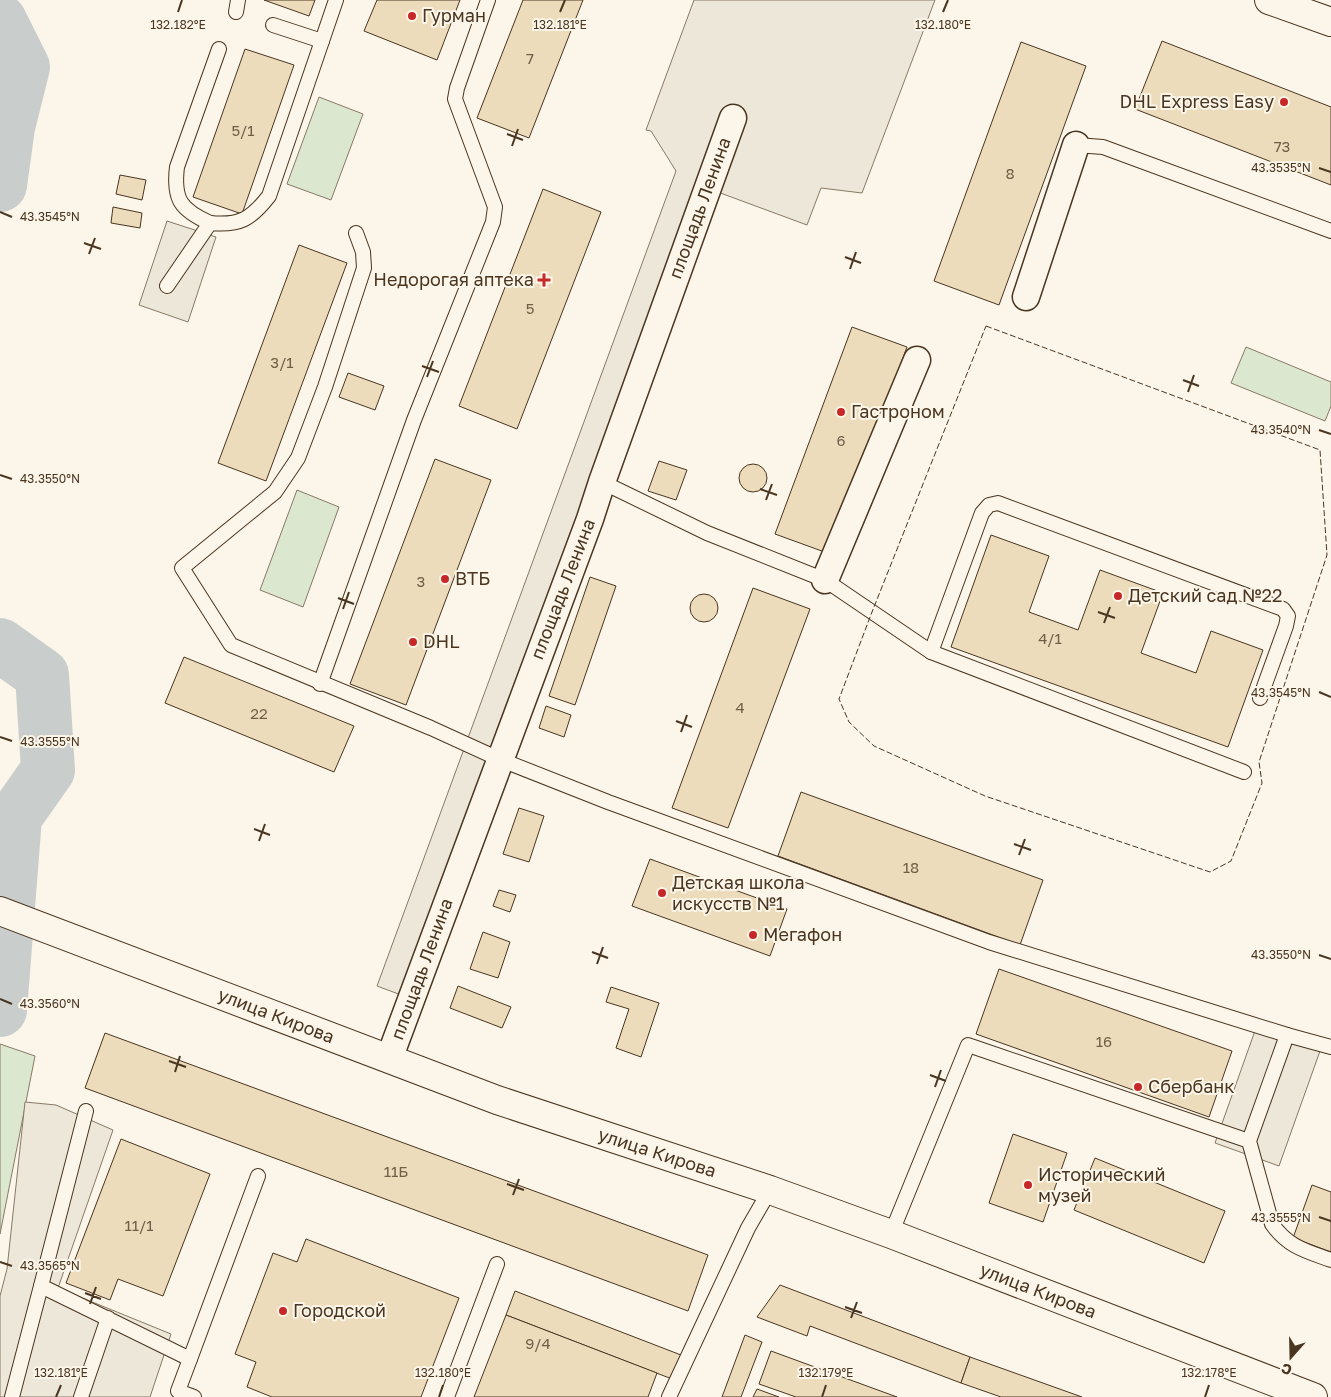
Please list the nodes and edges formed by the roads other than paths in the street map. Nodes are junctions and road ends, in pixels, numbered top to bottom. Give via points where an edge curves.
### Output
1 (336, 0) edge
2 (488, 0) edge
3 (1269, 0) edge
4 (1331, 22) edge
5 (273, 25) dead end
6 (322, 41) junction
7 (219, 49) dead end
8 (733, 118) dead end
9 (1076, 145) joint
10 (210, 223) junction
11 (1331, 231) edge
12 (356, 233) dead end
13 (167, 286) dead end
14 (1026, 297) dead end
15 (917, 360) dead end
16 (602, 482) junction
17 (825, 580) junction
18 (931, 652) junction
19 (320, 684) junction
20 (1260, 698) dead end
21 (499, 759) junction
22 (1244, 772) dead end
23 (0, 911) edge
24 (1288, 1034) junction
25 (1331, 1048) edge
26 (389, 1058) junction
27 (86, 1111) dead end
28 (1249, 1141) junction
29 (258, 1176) dead end
30 (770, 1190) junction
31 (891, 1234) junction
32 (1331, 1260) edge
33 (496, 1264) dead end
34 (42, 1286) junction
35 (108, 1318) junction
36 (190, 1359) junction
37 (177, 1394) edge
38 (12, 1397) edge
39 (81, 1397) edge
40 (194, 1397) edge
41 (447, 1397) edge
42 (669, 1397) edge
43 (1313, 1397) edge

1 - 6 lane
2 - 19 lane via 455,100 495,207 493,222 414,420
3 - 4 main road
5 - 6 lane
6 - 10 lane via 269,196 242,222
7 - 10 lane via 177,167 175,186 180,202 190,214
8 - 16 street, площадь Ленина
9 - 11 lane via 1102,147
9 - 14 street
10 - 13 lane
12 - 19 lane via 363,252 364,268 298,458 275,492 182,568 231,645
15 - 17 street
16 - 17 lane via 707,533
16 - 21 street, площадь Ленина
17 - 18 lane
18 - 20 lane via 982,513 989,505 998,503 1283,609 1288,616 1286,626
18 - 22 lane
19 - 21 lane
21 - 24 lane via 989,942
21 - 26 street, площадь Ленина
23 - 26 main road, улица Кирова
24 - 25 lane
24 - 28 lane
26 - 30 main road, улица Кирова via 535,1112
27 - 34 lane
28 - 31 lane via 968,1045
28 - 32 lane via 1272,1224 1292,1246
29 - 36 lane
30 - 31 main road, улица Кирова
30 - 42 lane via 748,1228
31 - 43 main road, улица Кирова
33 - 41 lane
34 - 35 lane
34 - 38 lane
35 - 36 lane
35 - 39 lane
36 - 37 lane
37 - 40 lane

